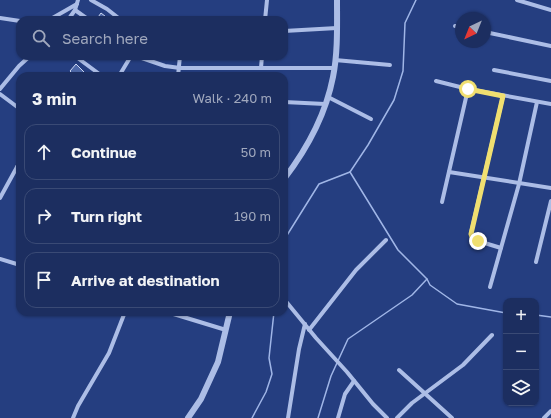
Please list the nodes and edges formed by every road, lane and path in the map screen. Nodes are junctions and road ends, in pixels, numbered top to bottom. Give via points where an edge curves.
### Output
1 (91, 0) edge
2 (267, 0) edge
3 (337, 0) edge
4 (517, 0) edge
5 (77, 2) edge
6 (76, 10) junction
7 (551, 10) edge
8 (55, 16) edge
9 (71, 16) edge
10 (84, 16) edge
11 (116, 16) edge
12 (265, 16) edge
13 (0, 18) edge
14 (16, 20) edge
15 (337, 28) junction
16 (288, 31) edge
17 (491, 33) edge
18 (551, 46) edge
19 (26, 60) edge
20 (80, 60) edge
21 (129, 60) edge
22 (147, 60) edge
23 (180, 60) edge
24 (262, 60) edge
25 (335, 60) junction
26 (390, 65) dead end
27 (180, 68) junction
28 (261, 68) junction
29 (334, 68) junction
30 (494, 70) dead end
31 (97, 72) edge
32 (121, 72) edge
33 (179, 72) edge
34 (436, 81) dead end
35 (551, 81) edge
36 (1, 86) edge
37 (468, 89) junction
38 (0, 94) edge
39 (503, 96) junction
40 (328, 97) junction
41 (288, 102) edge
42 (537, 102) junction
43 (551, 102) edge
44 (325, 104) junction
45 (16, 106) edge
46 (371, 119) dead end
47 (16, 171) edge
48 (449, 172) junction
49 (288, 173) edge
50 (484, 178) junction
51 (519, 184) junction
52 (551, 188) edge
53 (0, 198) edge
54 (551, 201) edge
55 (442, 202) dead end
56 (386, 240) dead end
57 (501, 248) junction
58 (0, 258) edge
59 (536, 262) dead end
60 (16, 264) edge
61 (490, 287) dead end
62 (288, 304) edge
63 (123, 316) edge
64 (180, 316) edge
65 (229, 316) edge
66 (305, 324) junction
67 (226, 330) junction
68 (309, 330) junction
69 (492, 335) dead end
70 (399, 370) dead end
71 (354, 381) junction
72 (424, 394) junction
73 (551, 411) edge
74 (72, 418) edge
75 (188, 418) edge
76 (288, 418) edge
77 (338, 418) edge
78 (387, 418) edge
79 (397, 418) edge
80 (452, 418) edge
81 (544, 418) edge

1 - 11 street
2 - 12 street
3 - 15 street
4 - 7 street
5 - 6 street
5 - 8 street
6 - 9 street
6 - 10 street
13 - 14 street
15 - 16 street
15 - 25 street
17 - 18 street
19 - 36 street
20 - 31 street
21 - 32 street
22 - 27 street
23 - 27 street
24 - 28 street
25 - 26 street
25 - 29 street
27 - 28 street
27 - 33 street
28 - 29 street
29 - 40 street
30 - 35 street
34 - 37 street
37 - 39 street
37 - 48 street
38 - 45 street
39 - 42 street
39 - 50 street
40 - 44 street
40 - 46 street
41 - 44 street
42 - 43 street
42 - 51 street
44 - 49 street via 315,129
47 - 53 street
48 - 50 street
48 - 55 street
50 - 51 street
50 - 57 street via 471,234 478,241
51 - 52 street
51 - 57 street
54 - 59 street
56 - 68 street via 356,270
57 - 61 street
58 - 60 street
62 - 66 street
63 - 74 street via 109,353
64 - 67 street
65 - 67 street
66 - 68 street
66 - 76 street
67 - 75 street via 218,362 201,399
68 - 71 street
69 - 72 street via 463,365
70 - 72 street
71 - 77 street via 345,394
71 - 78 street
72 - 79 street
72 - 80 street
73 - 81 street

